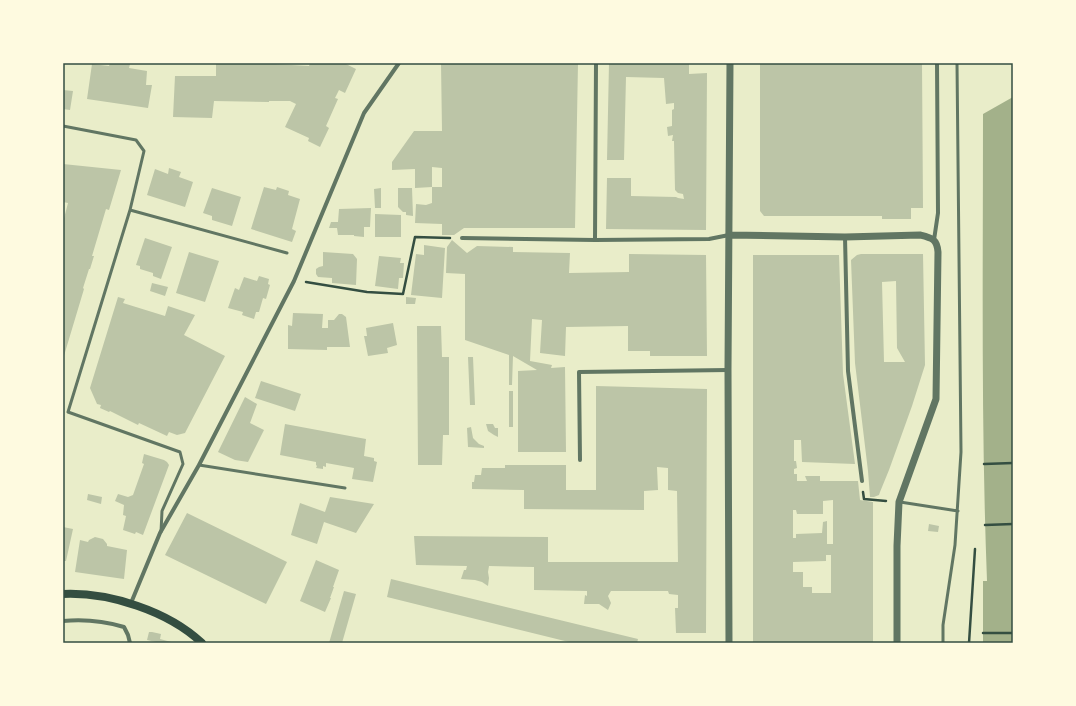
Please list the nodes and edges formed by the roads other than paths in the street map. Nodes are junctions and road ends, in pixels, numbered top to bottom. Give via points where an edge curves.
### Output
1 (399, 63) edge
2 (596, 63) edge
3 (730, 63) edge
4 (937, 63) edge
5 (957, 63) edge
6 (63, 126) edge
7 (130, 210) junction
8 (729, 235) junction
9 (845, 237) junction
10 (462, 238) road end
11 (595, 240) junction
12 (934, 240) junction
13 (287, 253) dead end
14 (728, 370) junction
15 (63, 411) edge
16 (68, 412) junction
17 (580, 460) dead end
18 (199, 465) junction
19 (862, 481) dead end
20 (345, 488) dead end
21 (899, 502) junction
22 (958, 510) junction
23 (160, 533) junction
24 (63, 594) edge
25 (131, 603) junction
26 (63, 621) edge
27 (130, 643) edge
28 (202, 643) edge
29 (729, 643) edge
30 (898, 643) edge
31 (943, 643) edge

1 - 18 street via 364,113 294,281
2 - 11 street
3 - 8 street
4 - 12 street via 938,213
5 - 22 lane via 962,452
6 - 7 lane via 136,140 144,152
7 - 13 lane
7 - 16 lane
8 - 9 street
8 - 11 street via 710,239
8 - 14 street
9 - 12 street via 920,235
9 - 19 street via 848,370
10 - 11 street
12 - 21 street via 938,252 936,399
14 - 17 street via 579,372
14 - 29 street
15 - 16 lane
16 - 23 lane via 180,452 183,464 162,511
18 - 20 lane
18 - 23 street
21 - 22 lane
21 - 30 street
22 - 31 lane via 943,625
23 - 25 street
24 - 25 main road
25 - 28 main road via 171,620
26 - 27 street via 79,619 108,622 124,627

